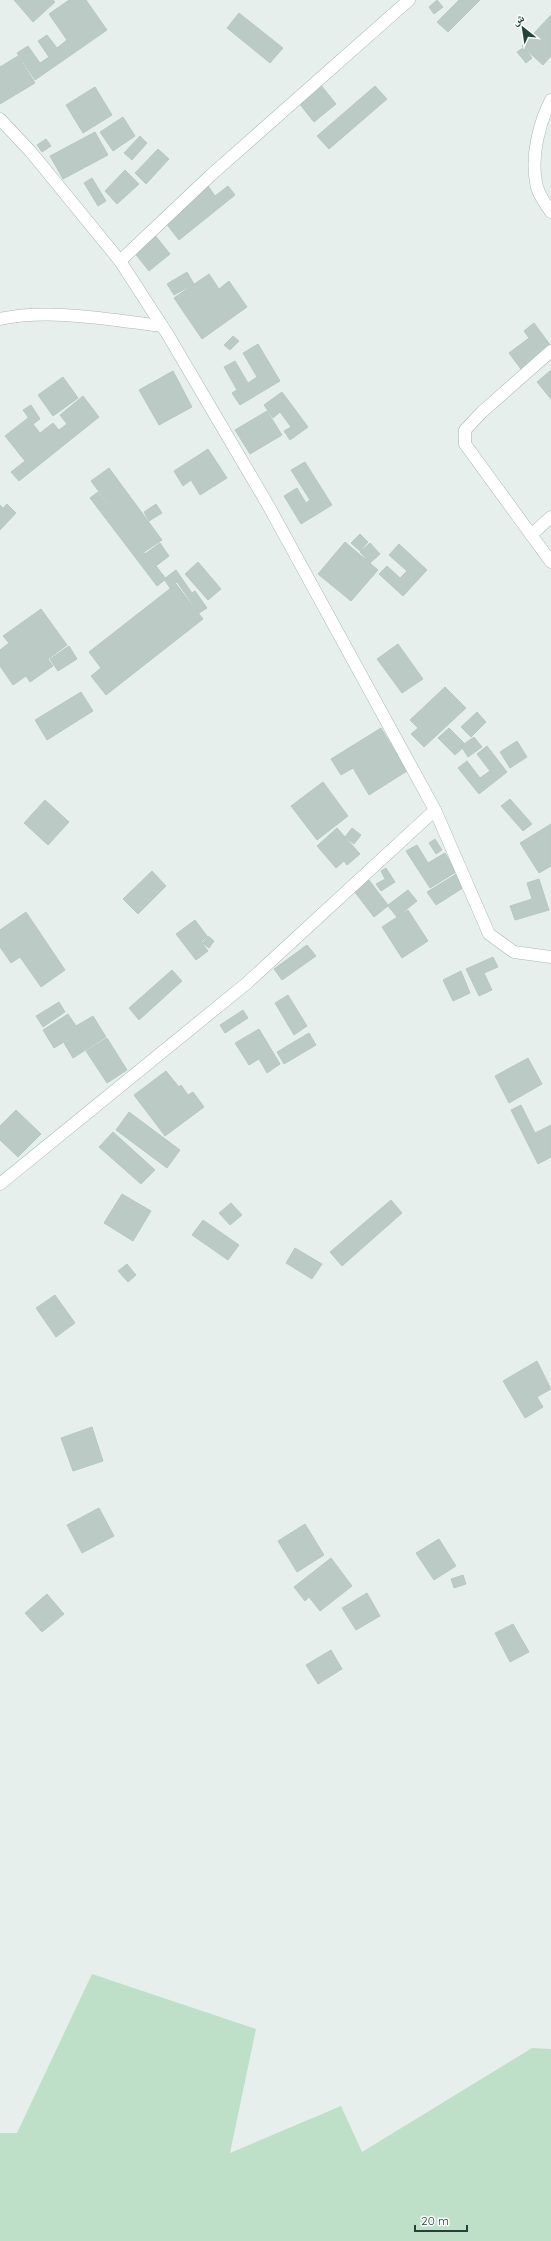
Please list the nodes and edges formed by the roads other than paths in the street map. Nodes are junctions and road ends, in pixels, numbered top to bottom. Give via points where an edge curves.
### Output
1 (409, 0) edge
2 (551, 100) edge
3 (0, 119) edge
4 (551, 212) edge
5 (120, 261) junction
6 (0, 319) edge
7 (162, 326) junction
8 (551, 351) edge
9 (551, 517) edge
10 (531, 535) junction
11 (551, 562) edge
12 (435, 810) junction
13 (551, 957) edge
14 (0, 1184) edge

1 - 5 street via 211,175
2 - 4 street via 541,119 536,151 536,182
3 - 5 street via 31,152
5 - 7 street
6 - 7 street via 17,315 83,317
7 - 12 street via 268,505
8 - 10 street via 465,430 465,444
9 - 10 street
10 - 11 street
12 - 13 street via 489,934 514,952
12 - 14 street via 247,983

